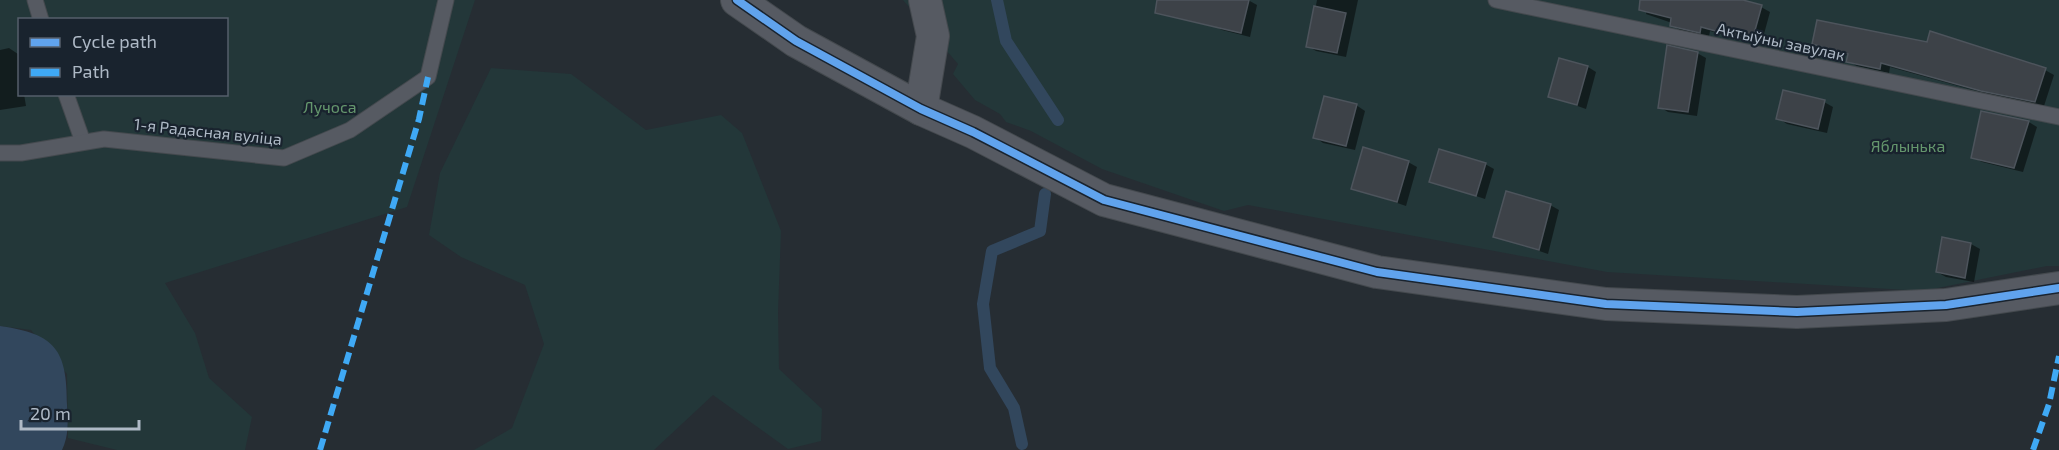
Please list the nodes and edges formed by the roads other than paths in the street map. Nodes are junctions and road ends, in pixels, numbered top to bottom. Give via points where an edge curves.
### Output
1 (34, 0) edge
2 (446, 0) edge
3 (737, 0) edge
4 (925, 0) edge
5 (1496, 0) edge
6 (40, 18) edge
7 (67, 96) edge
8 (921, 109) junction
9 (2059, 117) edge
10 (82, 142) junction
11 (0, 153) edge
12 (2059, 288) edge

1 - 6 lane
2 - 10 lane, 1-я Радасная вуліца via 428,77 350,130 284,158 104,139
3 - 8 street via 796,41
4 - 8 street via 933,36
5 - 9 lane, Актыўны завулак
7 - 10 lane
8 - 12 street via 1104,200 1377,272 1606,304 1797,312 1946,305
10 - 11 lane, 1-я Радасная вуліца

